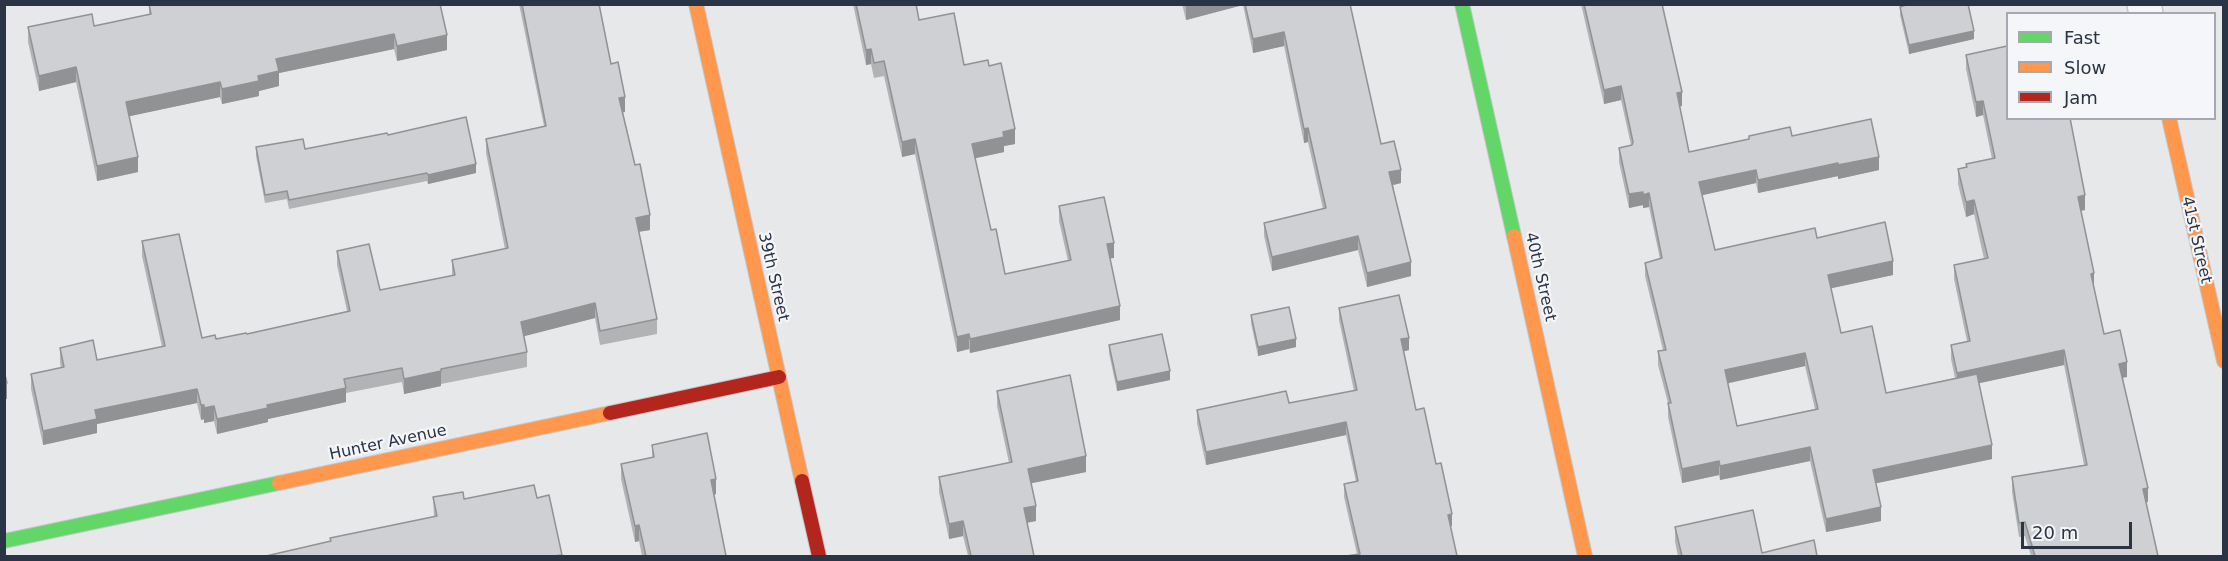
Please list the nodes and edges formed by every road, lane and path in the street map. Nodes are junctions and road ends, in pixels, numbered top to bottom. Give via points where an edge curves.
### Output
1 (696, 4) edge
2 (1462, 4) edge
3 (2169, 120) edge
4 (2223, 361) edge
5 (778, 377) junction
6 (4, 541) edge
7 (819, 556) edge
8 (1585, 556) edge

1 - 5 street, 39th Street
2 - 8 street, 40th Street
3 - 4 street, 41st Street
5 - 6 street, Hunter Avenue
5 - 7 street, 39th Street

